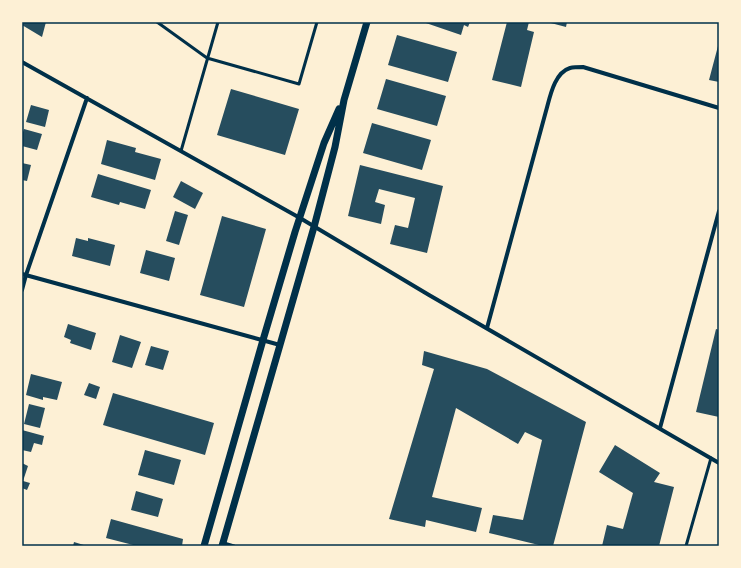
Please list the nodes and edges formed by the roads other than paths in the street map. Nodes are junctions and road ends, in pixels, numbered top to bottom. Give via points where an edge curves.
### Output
1 (157, 22) edge
2 (218, 22) edge
3 (317, 22) edge
4 (367, 22) edge
5 (207, 58) junction
6 (22, 62) edge
7 (87, 98) junction
8 (344, 100) junction
9 (719, 108) edge
10 (181, 151) junction
11 (719, 210) edge
12 (300, 218) junction
13 (314, 227) junction
14 (24, 275) edge
15 (22, 290) edge
16 (487, 328) junction
17 (262, 340) junction
18 (280, 345) junction
19 (660, 428) junction
20 (711, 458) junction
21 (719, 463) edge
22 (222, 544) edge
23 (204, 546) edge
24 (234, 546) edge
25 (686, 546) edge

1 - 5 lane
2 - 5 lane
3 - 5 lane via 299,84
4 - 8 street
5 - 10 lane
6 - 7 street
7 - 10 street
7 - 14 street
8 - 12 street via 324,143
8 - 13 street via 335,147
9 - 16 street via 583,67 569,68 561,74 555,83 546,112
10 - 12 street
11 - 19 street
12 - 13 street
12 - 17 street
13 - 16 street
13 - 18 street
14 - 15 street
14 - 17 street
16 - 19 street
17 - 18 street
17 - 23 street
18 - 22 street
19 - 20 street
20 - 21 street
20 - 25 lane
22 - 24 lane

